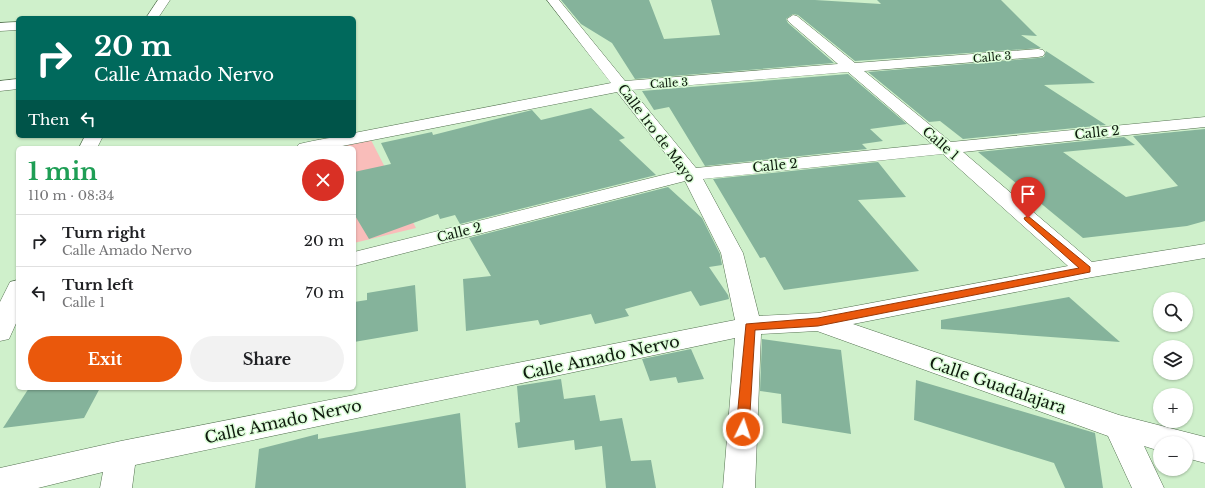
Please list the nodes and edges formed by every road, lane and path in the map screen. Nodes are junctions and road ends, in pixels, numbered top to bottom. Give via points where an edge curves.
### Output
1 (164, 0) edge
2 (553, 0) edge
3 (153, 16) edge
4 (793, 19) dead end
5 (16, 26) edge
6 (0, 27) edge
7 (1038, 54) dead end
8 (854, 69) junction
9 (16, 84) edge
10 (0, 86) edge
11 (622, 86) junction
12 (1205, 122) edge
13 (315, 146) edge
14 (946, 147) junction
15 (690, 174) junction
16 (1205, 251) edge
17 (356, 258) edge
18 (1087, 270) junction
19 (16, 293) edge
20 (818, 322) junction
21 (750, 326) junction
22 (0, 332) edge
23 (1119, 427) junction
24 (1153, 436) edge
25 (1193, 447) edge
26 (1205, 450) edge
27 (121, 454) junction
28 (0, 483) edge
29 (116, 488) edge
30 (739, 488) edge
31 (1148, 488) edge

1 - 3 street
2 - 11 street, Calle 1ro de Mayo
4 - 8 street, Calle 1
5 - 6 street
7 - 8 street, Calle 3
8 - 11 street, Calle 3
8 - 14 street, Calle 1
9 - 10 street
11 - 13 street, Calle 3
11 - 15 street, Calle 1ro de Mayo
12 - 14 street, Calle 2
14 - 15 street, Calle 2
14 - 18 street, Calle 1
15 - 17 street, Calle 2
15 - 21 street, Calle 1ro de Mayo via 732,253
16 - 18 street, Calle Amado Nervo
18 - 20 street, Calle Amado Nervo
19 - 22 street
20 - 21 street, Calle Amado Nervo
20 - 23 street, Calle Guadalajara
21 - 27 street, Calle Amado Nervo
21 - 30 street, Calle 1ro de Mayo
23 - 24 street, Calle Guadalajara
23 - 31 street
25 - 26 street
27 - 28 street, Calle Amado Nervo
27 - 29 street

